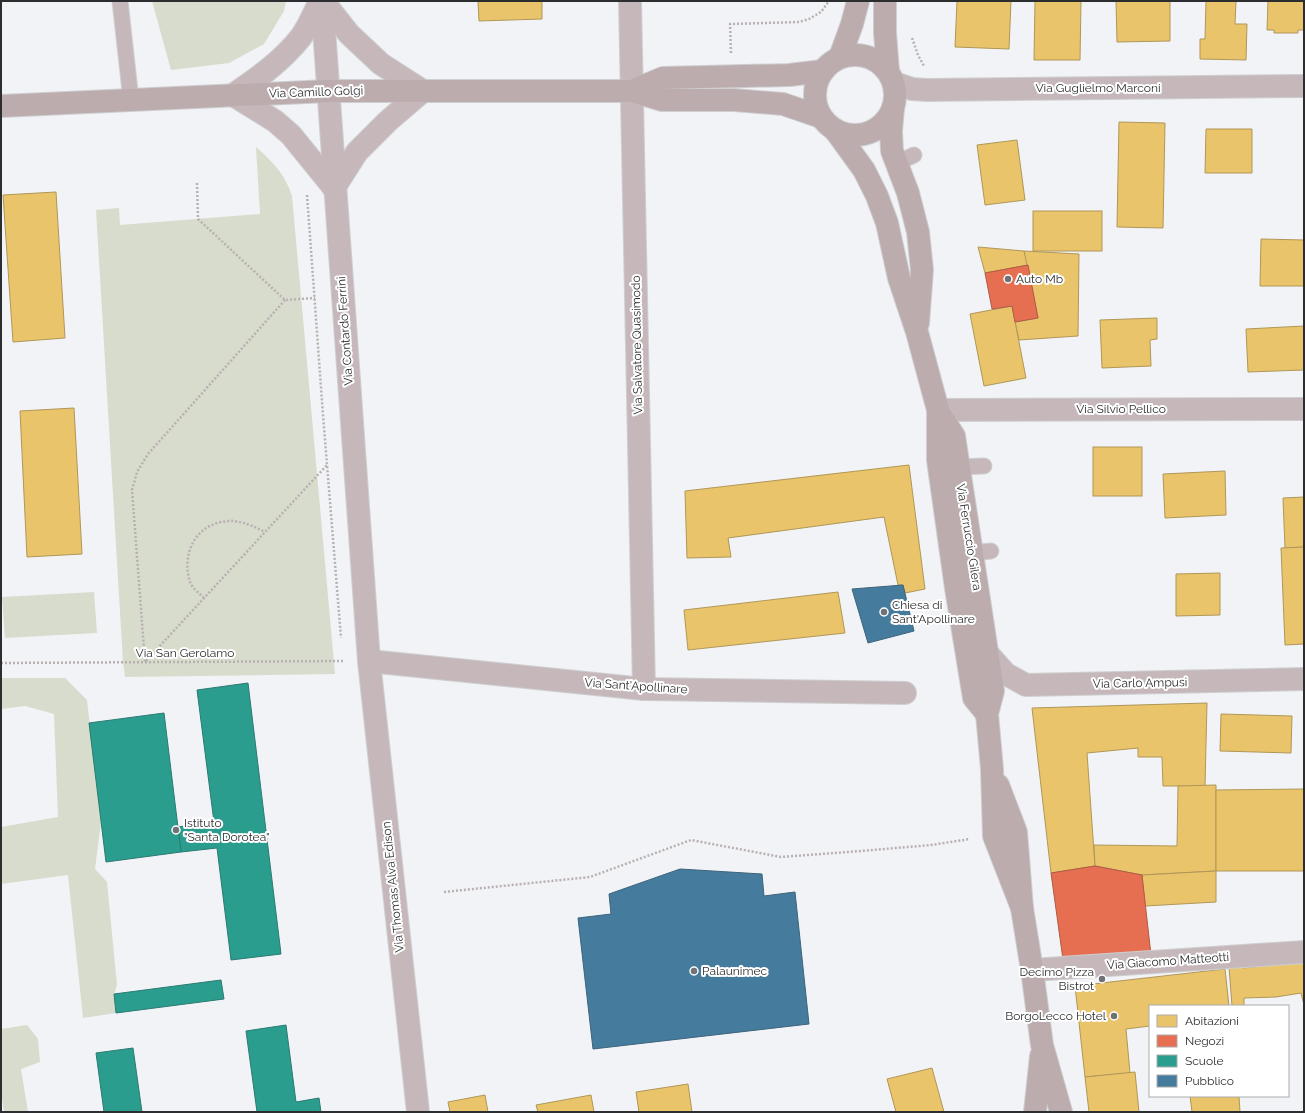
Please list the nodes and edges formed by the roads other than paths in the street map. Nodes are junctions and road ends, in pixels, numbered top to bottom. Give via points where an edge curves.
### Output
1 (120, 1) edge
2 (322, 1) edge
3 (630, 1) edge
4 (858, 1) edge
5 (885, 1) edge
6 (840, 57) junction
7 (822, 71) junction
8 (891, 77) junction
9 (1304, 86) edge
10 (328, 91) junction
11 (423, 91) junction
12 (632, 91) junction
13 (233, 95) junction
14 (131, 100) junction
15 (1, 106) edge
16 (893, 108) junction
17 (828, 124) junction
18 (334, 188) junction
19 (917, 332) junction
20 (1304, 409) edge
21 (938, 410) junction
22 (984, 466) dead end
23 (958, 467) junction
24 (988, 654) junction
25 (369, 661) junction
26 (1304, 679) edge
27 (644, 689) junction
28 (905, 693) dead end
29 (987, 714) junction
30 (992, 769) junction
31 (1022, 908) junction
32 (1304, 952) edge
33 (1032, 970) junction
34 (1042, 1045) junction
35 (418, 1112) edge
36 (1035, 1112) edge
37 (1061, 1112) edge

1 - 14 lane
2 - 10 street, Via Contardo Ferrini
2 - 11 street via 349,34 381,64
2 - 13 street via 302,36 284,56
3 - 12 street, Via Salvatore Quasimodo
4 - 6 main road
5 - 8 main road, Via Ferruccio Gilera via 885,33
6 - 7 main road
6 - 8 main road via 853,54 866,56 878,62
7 - 12 main road via 789,75 663,78
7 - 17 main road, Via Ferruccio Gilera via 814,94 816,106
8 - 9 street, Via Guglielmo Marconi via 912,89 927,90
8 - 16 main road, Via Ferruccio Gilera via 896,96
10 - 11 main road, Via Camillo Golgi
10 - 13 main road, Via Camillo Golgi
10 - 18 street, Via Contardo Ferrini
11 - 12 main road, Via Camillo Golgi
11 - 18 street via 357,152
12 - 17 main road via 662,100 734,100 783,104
12 - 27 street, Via Salvatore Quasimodo
13 - 14 main road, Via Camillo Golgi
13 - 18 street via 275,121 291,135
14 - 15 main road, Via Camillo Golgi
16 - 17 main road, Via Ferruccio Gilera via 884,123 869,133 851,136
16 - 19 main road, Via Ferruccio Gilera via 892,151 906,159 908,193 918,232 922,270
17 - 19 main road, Via Ferruccio Gilera via 864,170 877,196 887,223 899,278
18 - 25 street, Via Contardo Ferrini
19 - 21 main road, Via Ferruccio Gilera
20 - 21 street, Via Silvio Pellico
21 - 23 main road, Via Ferruccio Gilera via 954,436
21 - 29 main road, Via Ferruccio Gilera via 938,460 956,588 974,698
22 - 23 lane
23 - 24 main road, Via Ferruccio Gilera via 981,552
24 - 26 street, Via Carlo Ampusi via 1006,674 1026,685
24 - 29 main road, Via Ferruccio Gilera via 993,691
25 - 27 street, Via Sant'Apollinare
25 - 35 street, Via Thomas Alva Edison
27 - 28 street, Via Sant'Apollinare
29 - 30 main road, Via Ferruccio Gilera
30 - 31 main road, Via Ferruccio Gilera via 1016,832
30 - 31 main road, Via Ferruccio Gilera via 994,836
31 - 33 main road, Via Ferruccio Gilera
32 - 33 street, Via Giacomo Matteotti
33 - 34 main road, Via Ferruccio Gilera
34 - 36 main road, Via Ferruccio Gilera
34 - 37 main road, Via Ferruccio Gilera

